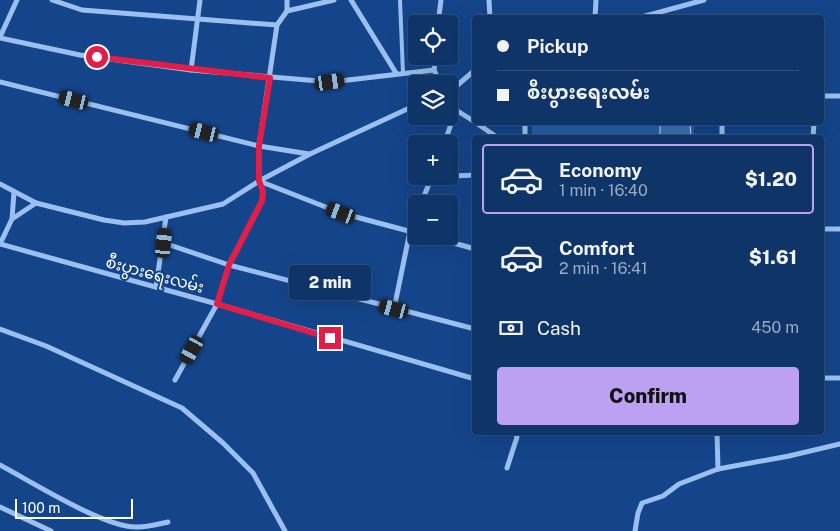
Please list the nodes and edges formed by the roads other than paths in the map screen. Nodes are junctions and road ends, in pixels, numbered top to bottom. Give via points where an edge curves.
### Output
1 (17, 0) edge
2 (52, 0) edge
3 (200, 0) edge
4 (287, 0) edge
5 (334, 0) edge
6 (351, 0) edge
7 (400, 0) edge
8 (440, 0) edge
9 (489, 0) edge
10 (596, 0) edge
11 (704, 0) edge
12 (287, 11) junction
13 (439, 15) edge
14 (490, 15) edge
15 (595, 15) edge
16 (649, 15) edge
17 (199, 18) junction
18 (277, 26) junction
19 (0, 38) edge
20 (435, 65) edge
21 (191, 70) junction
22 (434, 70) junction
23 (472, 72) edge
24 (400, 73) junction
25 (436, 75) edge
26 (270, 78) junction
27 (0, 82) edge
28 (458, 83) edge
29 (824, 96) edge
30 (840, 96) edge
31 (408, 109) edge
32 (458, 111) edge
33 (472, 120) edge
34 (479, 125) edge
35 (494, 135) edge
36 (259, 146) junction
37 (310, 154) junction
38 (458, 175) edge
39 (472, 175) edge
40 (259, 181) junction
41 (0, 184) edge
42 (14, 192) junction
43 (36, 203) junction
44 (166, 218) junction
45 (12, 219) junction
46 (824, 229) edge
47 (840, 229) edge
48 (408, 230) edge
49 (408, 241) edge
50 (164, 243) junction
51 (0, 244) edge
52 (458, 244) edge
53 (472, 248) edge
54 (229, 265) junction
55 (156, 287) junction
56 (217, 304) junction
57 (394, 309) junction
58 (472, 328) edge
59 (0, 329) edge
60 (824, 378) edge
61 (840, 378) edge
62 (472, 379) edge
63 (175, 380) dead end
64 (516, 435) edge
65 (717, 435) edge
66 (840, 444) edge
67 (0, 465) edge
68 (508, 468) dead end
69 (718, 469) junction
70 (0, 507) edge
71 (168, 522) dead end
72 (148, 528) edge
73 (51, 531) edge
74 (285, 531) edge
75 (635, 531) edge

1 - 19 street
2 - 17 street via 82,10
3 - 17 street
4 - 12 street
5 - 12 street
6 - 24 street
7 - 24 lane
8 - 13 street
9 - 14 street
10 - 15 street
11 - 16 street
12 - 18 street
17 - 18 street
17 - 21 street
18 - 26 street
19 - 21 street via 80,55
20 - 22 street
21 - 26 street
22 - 24 street
22 - 25 street
23 - 28 street
24 - 26 street via 330,82
26 - 36 street
27 - 36 street
29 - 30 street
31 - 37 street
32 - 33 street
34 - 35 street
36 - 37 street
36 - 40 street
37 - 40 street
38 - 39 street
40 - 44 street via 223,204
40 - 48 street via 341,213
40 - 54 street via 262,201
41 - 42 street
42 - 43 street
42 - 45 street
43 - 44 street via 124,223
43 - 45 street
44 - 50 street
45 - 51 street
46 - 47 street
49 - 57 street
50 - 54 street
50 - 55 street
51 - 55 street, စီးပွားရေးလမ်း
52 - 53 street
54 - 56 street
54 - 57 street
55 - 56 street, စီးပွားရေးလမ်း
56 - 62 street, စီးပွားရေးလမ်း
56 - 63 street
57 - 58 street
59 - 74 street via 46,346 182,408 253,473
60 - 61 street
64 - 68 street
65 - 69 street
66 - 69 street
67 - 72 street via 114,523
69 - 75 street via 678,484 663,496 642,503
70 - 73 street
71 - 72 street

